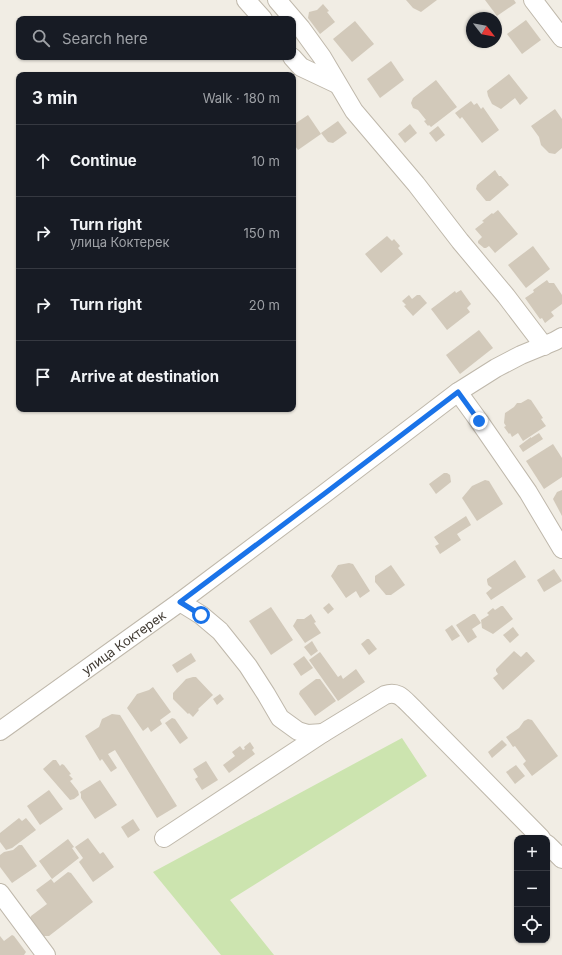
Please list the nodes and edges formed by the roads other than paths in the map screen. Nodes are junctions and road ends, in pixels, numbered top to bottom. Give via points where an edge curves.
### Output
1 (246, 0) edge
2 (277, 0) edge
3 (533, 0) edge
4 (260, 16) edge
5 (291, 16) edge
6 (296, 22) edge
7 (562, 38) edge
8 (295, 60) edge
9 (338, 84) junction
10 (562, 337) edge
11 (544, 346) junction
12 (458, 392) junction
13 (562, 549) edge
14 (180, 602) junction
15 (0, 731) edge
16 (323, 733) junction
17 (538, 835) edge
18 (164, 838) dead end
19 (550, 847) edge
20 (562, 859) edge
21 (0, 893) edge
22 (46, 955) edge

1 - 4 street
2 - 5 street
3 - 7 street
6 - 9 street
8 - 9 street via 301,67
9 - 11 street via 354,111 416,184
10 - 11 street, улица Коктерек
11 - 12 street, улица Коктерек via 496,368
12 - 13 street via 528,492
12 - 14 street, улица Коктерек
14 - 15 street, улица Коктерек
14 - 16 street via 220,631 248,666 280,718 298,731 308,734
16 - 17 street via 385,695 398,694
16 - 18 street
19 - 20 street
21 - 22 street

